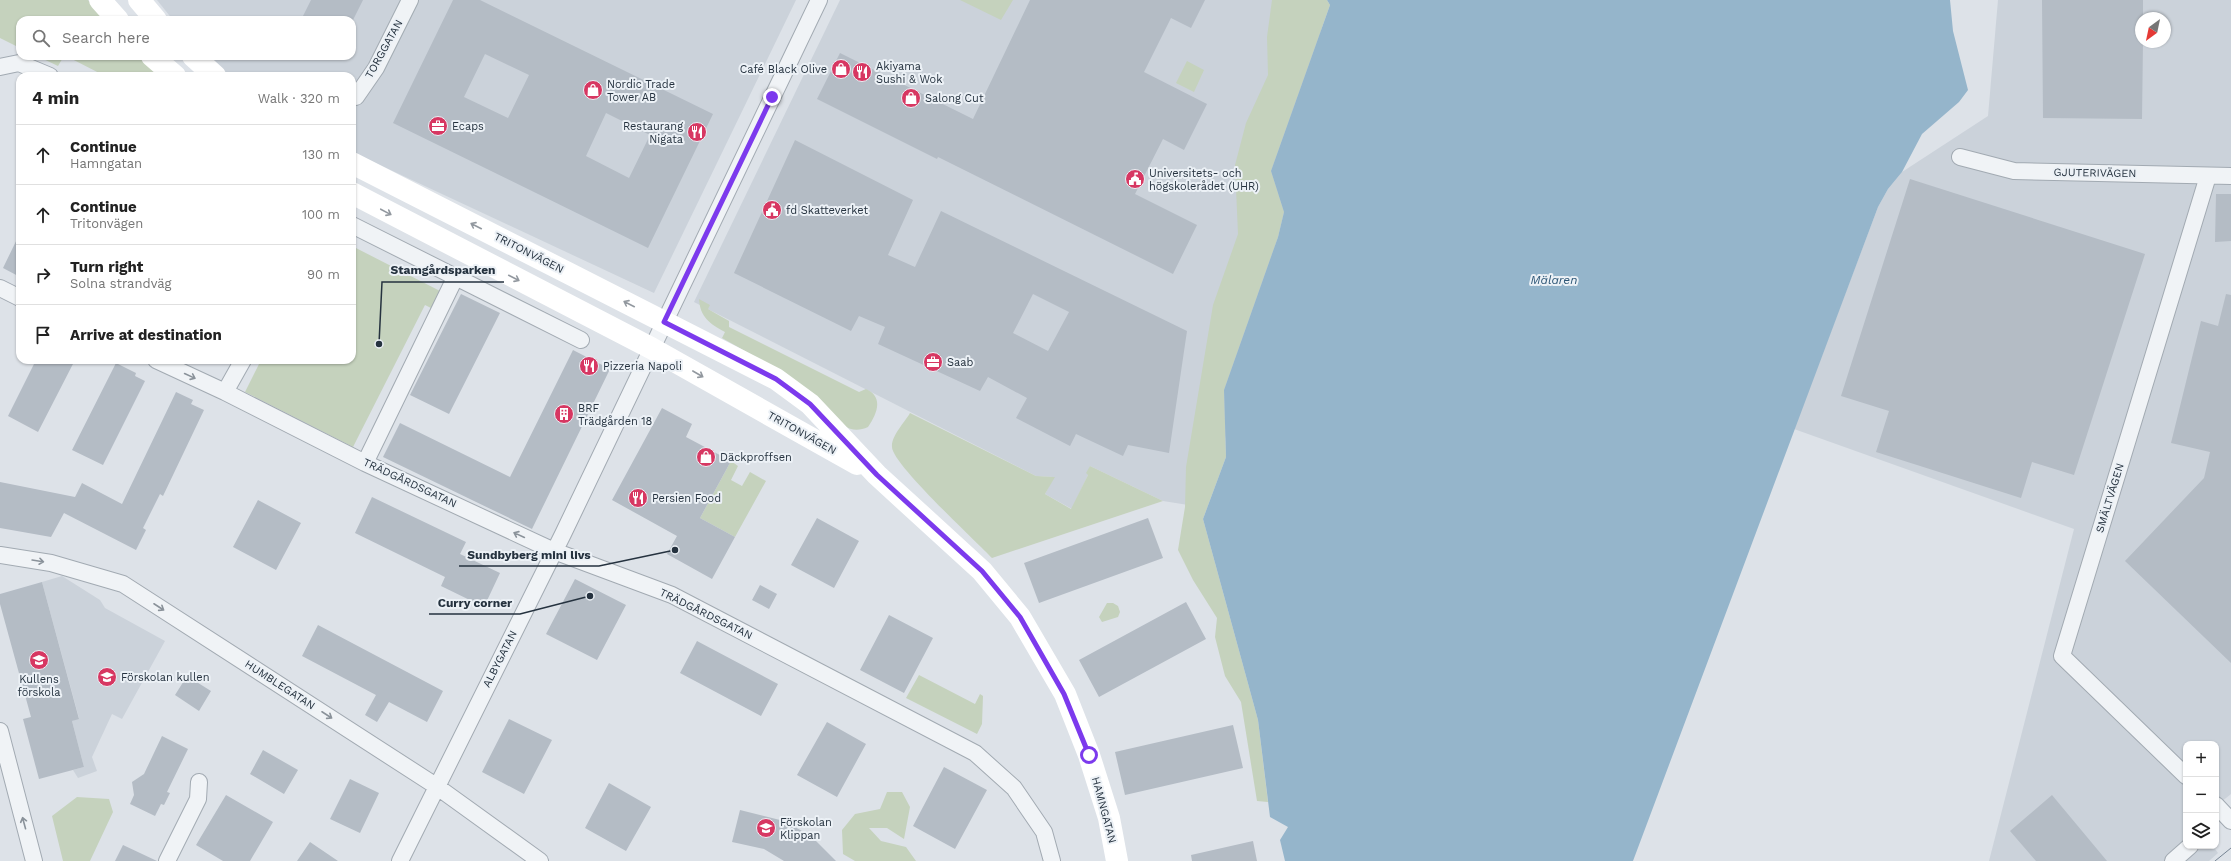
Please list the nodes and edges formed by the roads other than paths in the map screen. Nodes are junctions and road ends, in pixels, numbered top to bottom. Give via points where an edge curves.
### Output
1 (100, 0) edge
2 (139, 0) edge
3 (410, 0) edge
4 (819, 0) edge
5 (114, 16) edge
6 (153, 16) edge
7 (157, 60) edge
8 (197, 60) edge
9 (0, 67) edge
10 (40, 72) edge
11 (170, 72) edge
12 (211, 72) edge
13 (356, 96) dead end
14 (1960, 157) dead end
15 (356, 166) edge
16 (2208, 176) junction
17 (2231, 176) edge
18 (356, 195) edge
19 (356, 227) edge
20 (456, 276) junction
21 (0, 288) edge
22 (16, 296) edge
23 (664, 322) junction
24 (582, 340) dead end
25 (652, 348) junction
26 (165, 364) edge
27 (241, 364) edge
28 (225, 392) junction
29 (365, 462) junction
30 (877, 475) junction
31 (554, 551) junction
32 (0, 555) edge
33 (0, 731) edge
34 (2183, 773) edge
35 (199, 782) dead end
36 (436, 786) junction
37 (2187, 849) edge
38 (34, 861) edge
39 (167, 861) edge
40 (400, 861) edge
41 (540, 861) edge
42 (1052, 861) edge
43 (1117, 861) edge
44 (2173, 861) edge

1 - 5 street
2 - 6 street
3 - 13 street, TORGGATAN via 376,68
4 - 23 street, ALBYGATAN
7 - 11 street
8 - 12 street
9 - 10 street via 19,63
14 - 16 street, GJUTERIVÄGEN via 2014,171
23 -> 15 street, TRITONVÄGEN
16 - 17 street, GJUTERIVÄGEN
16 - 34 street, SMÄLTVÄGEN via 2062,656
18 -> 25 street, TRITONVÄGEN
19 - 20 street
20 - 24 street
20 - 29 street
21 - 22 street
23 - 25 street, ALBYGATAN
23 - 30 street, TRITONVÄGEN via 788,387 810,404
25 -> 30 street, TRITONVÄGEN
25 - 31 street, ALBYGATAN
26 -> 28 street, TRÄDGÅRDSGATAN
27 - 28 street
28 - 29 street, TRÄDGÅRDSGATAN
31 -> 29 street, TRÄDGÅRDSGATAN
30 - 43 street, HAMNGATAN via 982,571 1020,617 1064,694 1087,748 1109,818
31 - 36 street, ALBYGATAN
31 - 42 street, TRÄDGÅRDSGATAN via 672,595 975,753 1014,788 1044,832
32 -> 36 street, HUMBLEGATAN via 51,563 123,584
38 -> 33 street
35 - 39 street via 198,799
36 - 40 street, ALBYGATAN
36 - 41 street, HUMBLEGATAN
37 - 44 street

